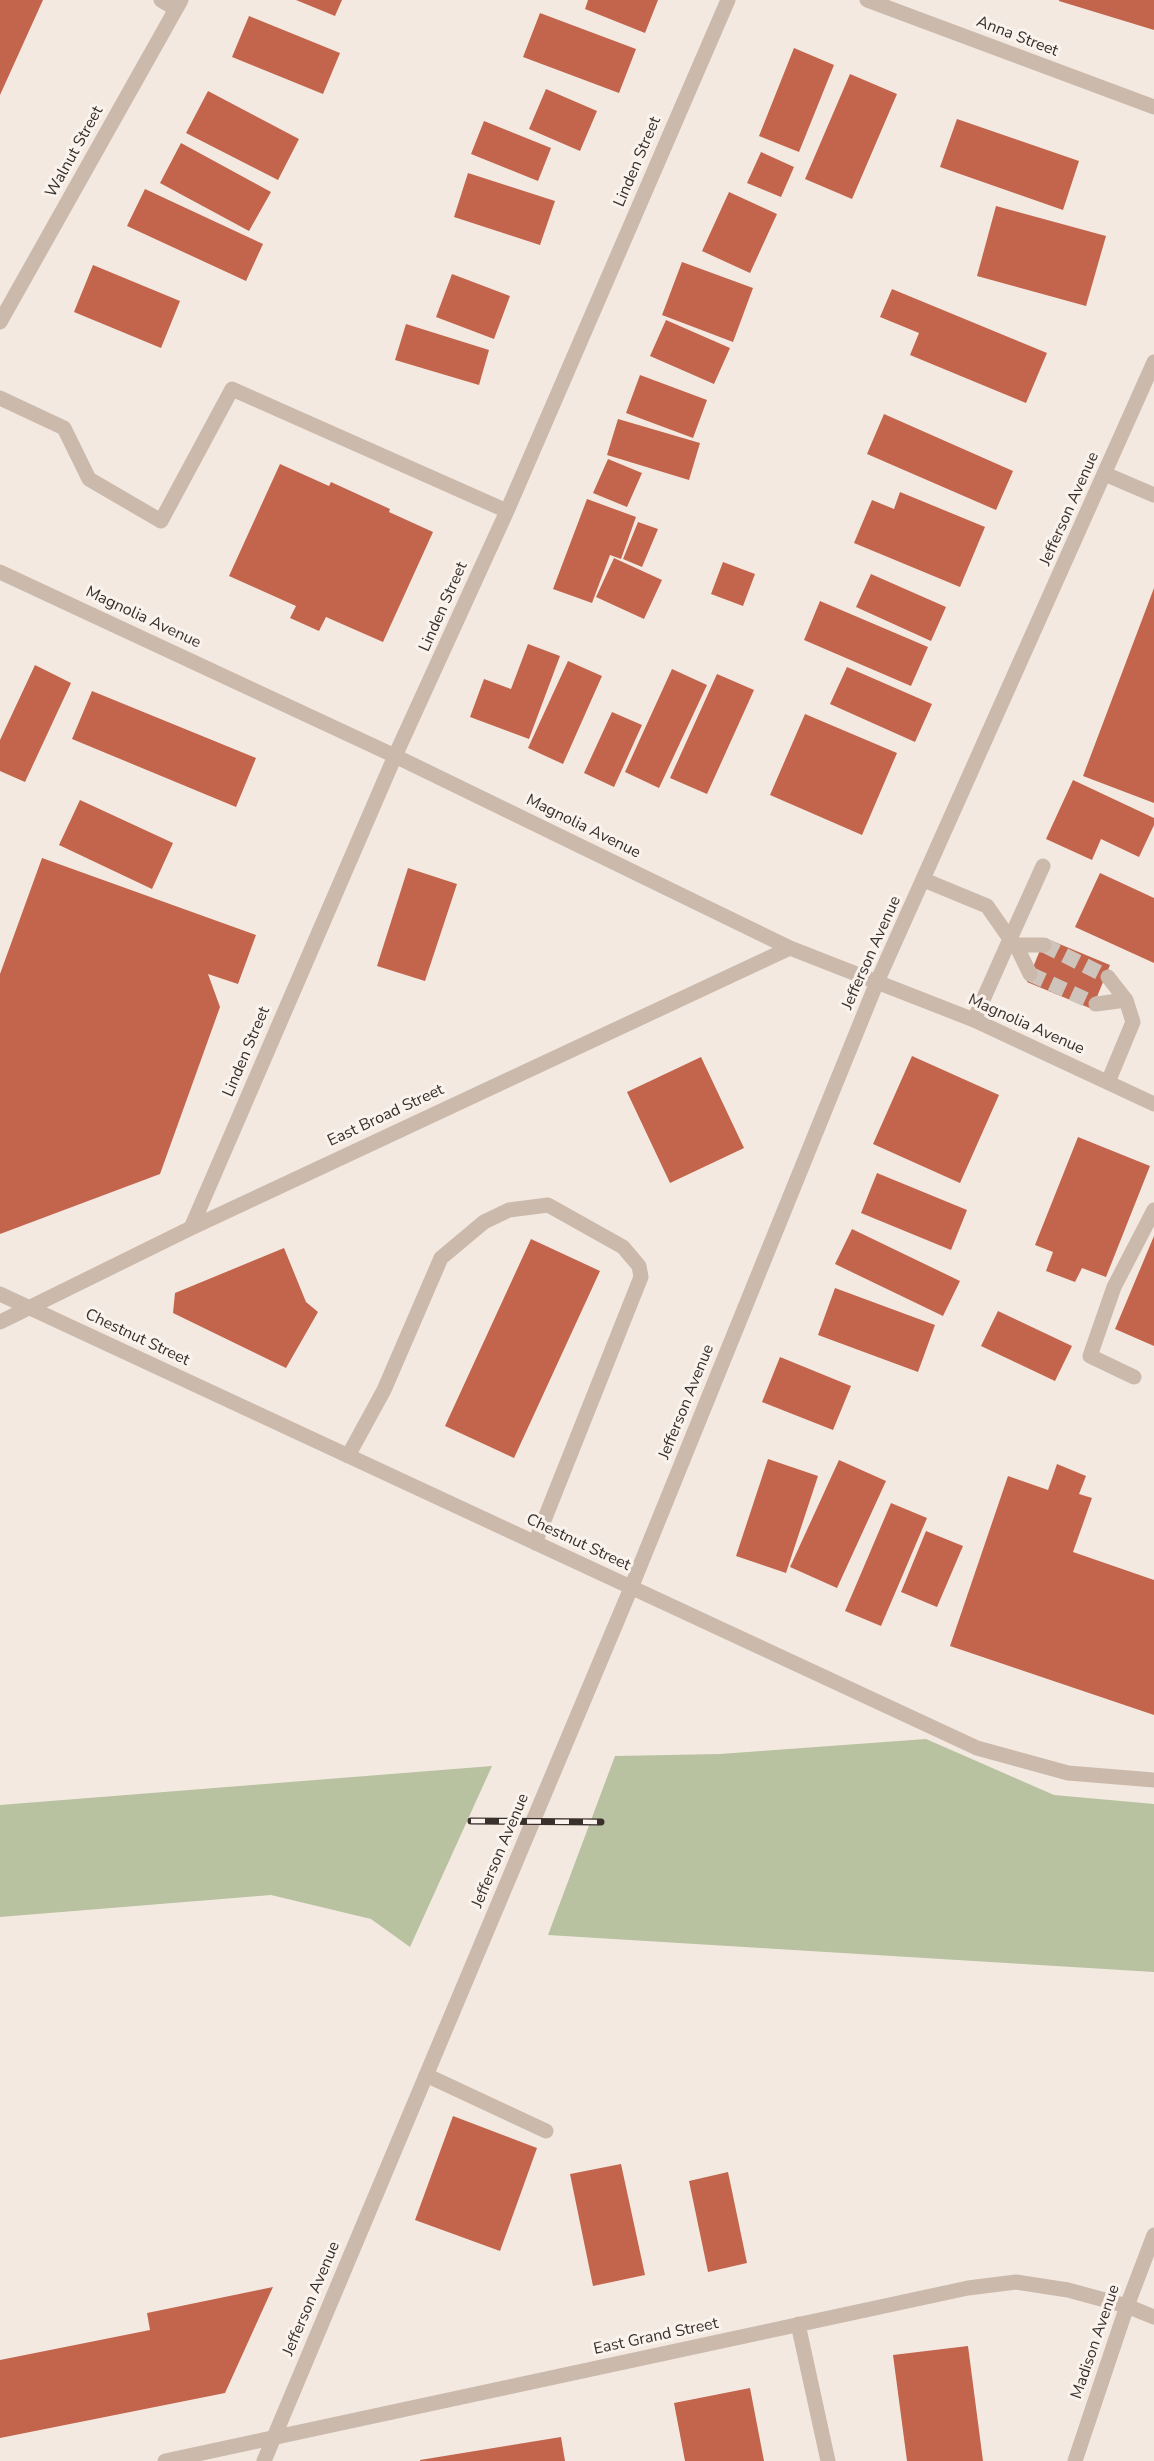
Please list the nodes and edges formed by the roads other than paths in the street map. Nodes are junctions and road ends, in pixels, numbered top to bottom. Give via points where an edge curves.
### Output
1 (161, 0) edge
2 (728, 0) edge
3 (867, 0) edge
4 (179, 5) edge
5 (1154, 107) edge
6 (0, 322) edge
7 (1154, 362) edge
8 (0, 398) edge
9 (1105, 474) junction
10 (1154, 495) edge
11 (507, 511) junction
12 (0, 572) edge
13 (396, 756) junction
14 (1043, 866) dead end
15 (924, 880) junction
16 (1013, 942) junction
17 (1044, 945) tunnel mouth
18 (790, 948) junction
19 (1030, 974) tunnel mouth
20 (1108, 977) tunnel mouth
21 (878, 982) junction
22 (1126, 1000) junction
23 (1095, 1004) tunnel mouth
24 (974, 1020) junction
25 (1108, 1082) junction
26 (1154, 1104) edge
27 (1154, 1210) edge
28 (191, 1228) junction
29 (0, 1294) edge
30 (30, 1309) junction
31 (0, 1322) edge
32 (1134, 1377) dead end
33 (348, 1456) junction
34 (535, 1543) junction
35 (631, 1588) junction
36 (1154, 1780) edge
37 (426, 2075) junction
38 (546, 2131) dead end
39 (1154, 2235) edge
40 (1127, 2306) junction
41 (1154, 2317) edge
42 (798, 2324) junction
43 (273, 2438) junction
44 (165, 2461) edge
45 (264, 2461) edge
46 (828, 2461) edge
47 (1075, 2461) edge

1 - 4 street
2 - 11 street, Linden Street
3 - 5 street, Anna Street
4 - 6 street, Walnut Street
7 - 9 street, Jefferson Avenue
8 - 11 street via 64,429 89,479 161,521 232,389
9 - 10 street
9 - 15 street, Jefferson Avenue
11 - 13 street, Linden Street
12 - 13 street, Magnolia Avenue
13 - 18 street, Magnolia Avenue
13 - 28 street, Linden Street
14 - 16 street
15 - 16 street via 987,906
15 - 21 street, Jefferson Avenue
16 - 17 street
16 - 19 street
16 - 24 street
18 - 21 street, Magnolia Avenue
18 - 28 street, East Broad Street
20 - 22 street
21 - 24 street, Magnolia Avenue
21 - 35 street, Jefferson Avenue
22 - 23 street
22 - 25 street via 1133,1022
24 - 25 street, Magnolia Avenue
25 - 26 street, Magnolia Avenue
27 - 32 street via 1114,1287 1090,1356
28 - 30 street, East Broad Street
29 - 30 street, Chestnut Street
30 - 31 street, East Broad Street
30 - 33 street, Chestnut Street
33 - 34 street, Chestnut Street
33 - 34 street via 384,1390 441,1258 484,1222 509,1210 548,1205 623,1247 639,1266 641,1277
34 - 35 street, Chestnut Street
35 - 36 street, Chestnut Street via 977,1748 1068,1773
35 - 37 street, Jefferson Avenue
37 - 38 street
37 - 43 street, Jefferson Avenue
39 - 40 street, Madison Avenue
40 - 41 street, East Grand Street
40 - 42 street, East Grand Street via 1068,2290 1016,2282 968,2288
40 - 47 street, Madison Avenue
42 - 43 street, East Grand Street
42 - 46 street
43 - 44 street, East Grand Street
43 - 45 street, Jefferson Avenue

